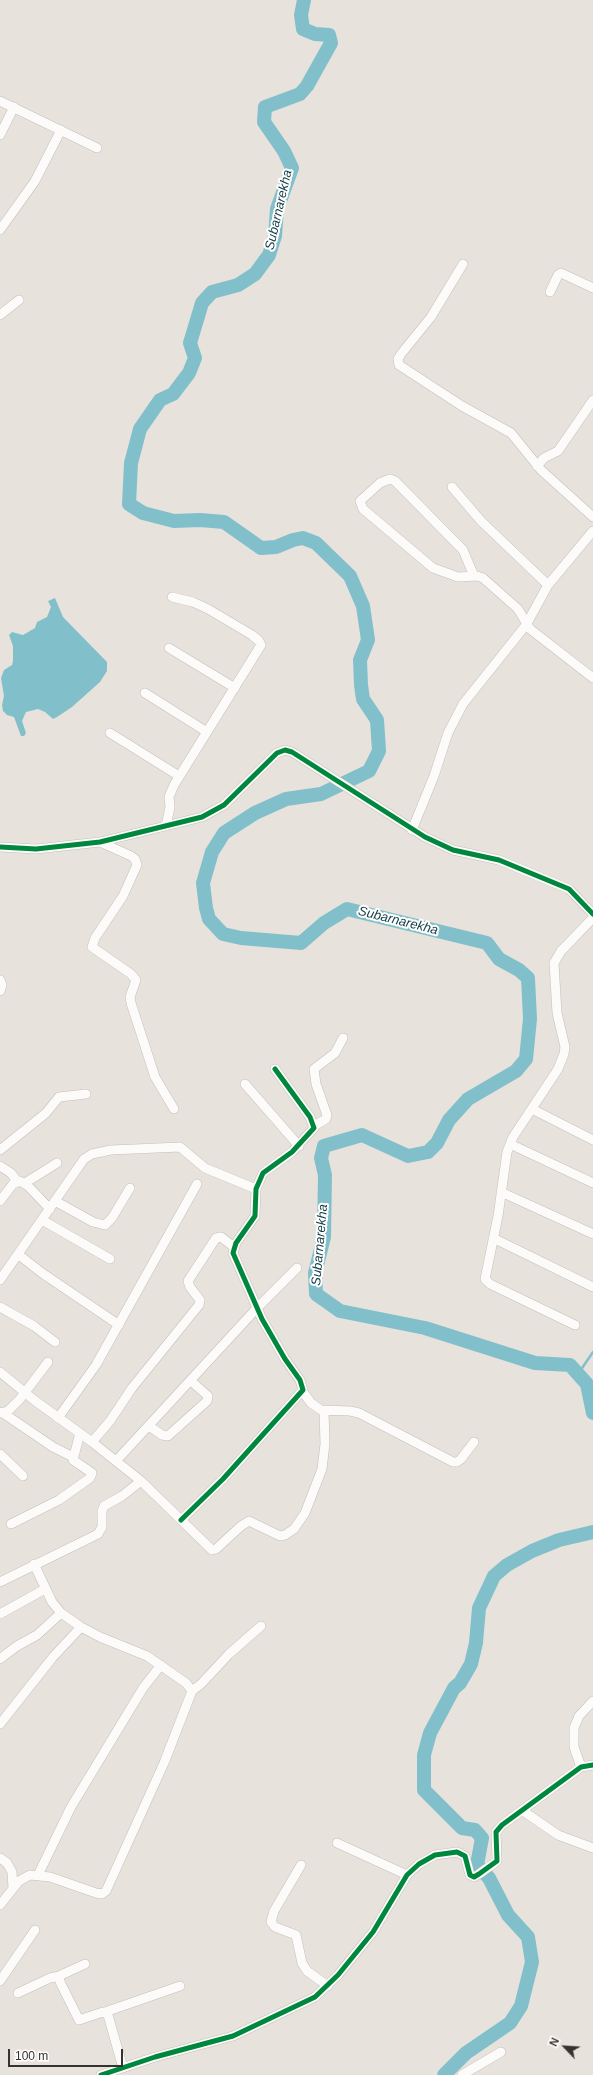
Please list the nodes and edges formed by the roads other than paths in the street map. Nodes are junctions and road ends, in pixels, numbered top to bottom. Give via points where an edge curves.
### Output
1 (0, 101) edge
2 (14, 107) junction
3 (61, 130) junction
4 (0, 135) edge
5 (97, 148) dead end
6 (0, 230) edge
7 (463, 264) dead end
8 (593, 288) edge
9 (550, 292) dead end
10 (19, 300) dead end
11 (0, 315) edge
12 (593, 400) edge
13 (537, 466) junction
14 (452, 487) dead end
15 (593, 517) edge
16 (593, 531) edge
17 (474, 576) junction
18 (548, 585) junction
19 (172, 597) dead end
20 (526, 625) junction
21 (169, 648) dead end
22 (593, 678) edge
23 (235, 688) junction
24 (145, 693) dead end
25 (207, 732) junction
26 (110, 733) dead end
27 (179, 776) junction
28 (166, 826) junction
29 (412, 830) junction
30 (100, 842) junction
31 (0, 848) edge
32 (593, 914) edge
33 (593, 918) edge
34 (0, 980) edge
35 (0, 991) edge
36 (343, 1038) dead end
37 (275, 1069) dead end
38 (245, 1084) dead end
39 (86, 1094) dead end
40 (174, 1109) dead end
41 (532, 1109) junction
42 (314, 1126) junction
43 (593, 1140) edge
44 (510, 1144) junction
45 (299, 1146) junction
46 (0, 1150) edge
47 (58, 1163) dead end
48 (0, 1166) edge
49 (592, 1181) edge
50 (21, 1182) junction
51 (197, 1184) dead end
52 (130, 1188) dead end
53 (256, 1189) junction
54 (501, 1192) junction
55 (0, 1199) edge
56 (55, 1201) junction
57 (50, 1209) junction
58 (42, 1220) junction
59 (593, 1234) edge
60 (494, 1238) junction
61 (234, 1246) junction
62 (19, 1255) junction
63 (110, 1259) dead end
64 (297, 1268) dead end
65 (0, 1280) edge
66 (593, 1287) edge
67 (0, 1307) edge
68 (257, 1308) junction
69 (119, 1325) junction
70 (575, 1325) dead end
71 (55, 1342) dead end
72 (48, 1362) dead end
73 (0, 1372) edge
74 (191, 1381) junction
75 (302, 1392) junction
76 (26, 1393) junction
77 (324, 1411) junction
78 (2, 1413) edge
79 (58, 1418) junction
80 (150, 1426) junction
81 (80, 1433) junction
82 (92, 1442) junction
83 (474, 1442) dead end
84 (0, 1454) edge
85 (73, 1457) junction
86 (116, 1461) junction
87 (23, 1476) dead end
88 (140, 1481) junction
89 (181, 1520) junction
90 (11, 1524) dead end
91 (34, 1564) junction
92 (0, 1582) edge
93 (46, 1589) junction
94 (61, 1613) junction
95 (0, 1614) edge
96 (261, 1626) dead end
97 (81, 1627) junction
98 (0, 1659) edge
99 (161, 1665) junction
100 (192, 1691) junction
101 (593, 1701) edge
102 (0, 1724) edge
103 (593, 1765) edge
104 (582, 1767) junction
105 (523, 1811) junction
106 (337, 1843) dead end
107 (593, 1848) edge
108 (0, 1858) edge
109 (301, 1865) dead end
110 (38, 1875) junction
111 (407, 1875) junction
112 (13, 1888) junction
113 (0, 1905) edge
114 (35, 1930) dead end
115 (85, 1964) dead end
116 (60, 1976) junction
117 (0, 1981) edge
118 (180, 1986) dead end
119 (328, 1986) junction
120 (18, 1993) dead end
121 (105, 2012) junction
122 (501, 2052) dead end
123 (123, 2068) junction
124 (102, 2075) edge
125 (462, 2075) edge

1 - 2 street
2 - 3 street
2 - 4 street
3 - 5 street
3 - 6 street via 35,181
7 - 13 street via 431,317 401,354 398,362 401,367 462,406 512,433
8 - 9 street via 561,273
10 - 11 street
12 - 13 street via 558,451 544,458
13 - 15 street
14 - 18 street via 481,521
16 - 18 street
17 - 17 street via 463,550 395,481 390,479 380,483 360,501 363,509 433,568 458,577
17 - 20 street via 483,578 518,609
18 - 20 street
19 - 23 street via 208,609 261,643 259,651
20 - 22 street
20 - 29 street via 455,718
21 - 23 street
23 - 25 street
24 - 25 street
25 - 27 street
26 - 27 street
27 - 28 street via 170,797
28 - 29 street via 209,813 230,799 277,752 285,750 292,752
28 - 30 street
29 - 32 street via 453,850 499,860 569,889
30 - 31 street via 36,849
30 - 40 street via 131,856 137,865 123,896 95,938 92,947 135,978 131,1003 155,1077
33 - 41 street via 561,951 554,963 557,1013 564,1054 558,1069
34 - 35 street
36 - 42 street via 335,1053 314,1069 316,1084 327,1115 326,1119
37 - 42 street
38 - 45 street
39 - 46 street via 59,1097 46,1113
41 - 43 street
41 - 44 street
42 - 45 street via 313,1131
44 - 49 street
44 - 54 street via 504,1164
45 - 53 street via 263,1173
47 - 50 street
48 - 50 street
50 - 55 street via 12,1184
50 - 57 street
51 - 69 street
52 - 56 street via 105,1225 93,1222
53 - 56 street via 205,1168 180,1147 134,1148 111,1150 88,1157
53 - 61 street via 255,1216
54 - 59 street
54 - 60 street
56 - 57 street
57 - 58 street
58 - 62 street
58 - 63 street
60 - 66 street
60 - 70 street via 485,1281
61 - 68 street via 233,1256
61 - 82 street via 221,1237 216,1238 188,1281 188,1285 200,1300 199,1305
62 - 65 street
62 - 69 street
64 - 68 street
67 - 71 street via 34,1326
68 - 74 street
68 - 75 street via 282,1354 300,1380
69 - 79 street via 90,1374
72 - 76 street
73 - 76 street
74 - 80 street
74 - 80 street via 208,1396 207,1401 168,1436 162,1435
75 - 77 street
75 - 89 street via 223,1479
76 - 78 street
76 - 79 street
77 - 83 street via 359,1413 453,1462 462,1459
77 - 89 street via 325,1444 322,1469 305,1513 290,1533 280,1536 249,1521 212,1550
78 - 85 street via 53,1447
79 - 81 street
80 - 86 street
81 - 82 street
81 - 85 street
82 - 86 street
84 - 87 street
85 - 90 street via 75,1463 92,1473 90,1478 59,1500
86 - 88 street
88 - 89 street
88 - 91 street via 122,1496 104,1506 102,1527 98,1534
91 - 92 street
91 - 93 street
93 - 94 street
93 - 95 street
94 - 97 street
94 - 98 street via 37,1635
96 - 100 street
97 - 99 street via 147,1656
97 - 102 street via 53,1657
99 - 100 street
99 - 110 street via 143,1688 71,1807
100 - 110 street via 164,1763 106,1891 102,1894 96,1893 62,1880
101 - 104 street via 579,1716 574,1728 574,1747
103 - 104 street
104 - 105 street
105 - 107 street via 565,1838
105 - 111 street via 498,1829 498,1860 479,1874 471,1876 465,1856 457,1852 428,1858
106 - 111 street
108 - 112 street via 7,1863 12,1872
109 - 119 street via 274,1911 271,1922 275,1927 296,1935 302,1963 307,1971
110 - 112 street via 24,1877
111 - 119 street via 373,1932
112 - 113 street
114 - 117 street
115 - 116 street
116 - 120 street
116 - 121 street via 61,1984 79,2020
118 - 121 street
119 - 123 street via 304,2004 233,2036
121 - 123 street via 111,2022
122 - 125 street
123 - 124 street

